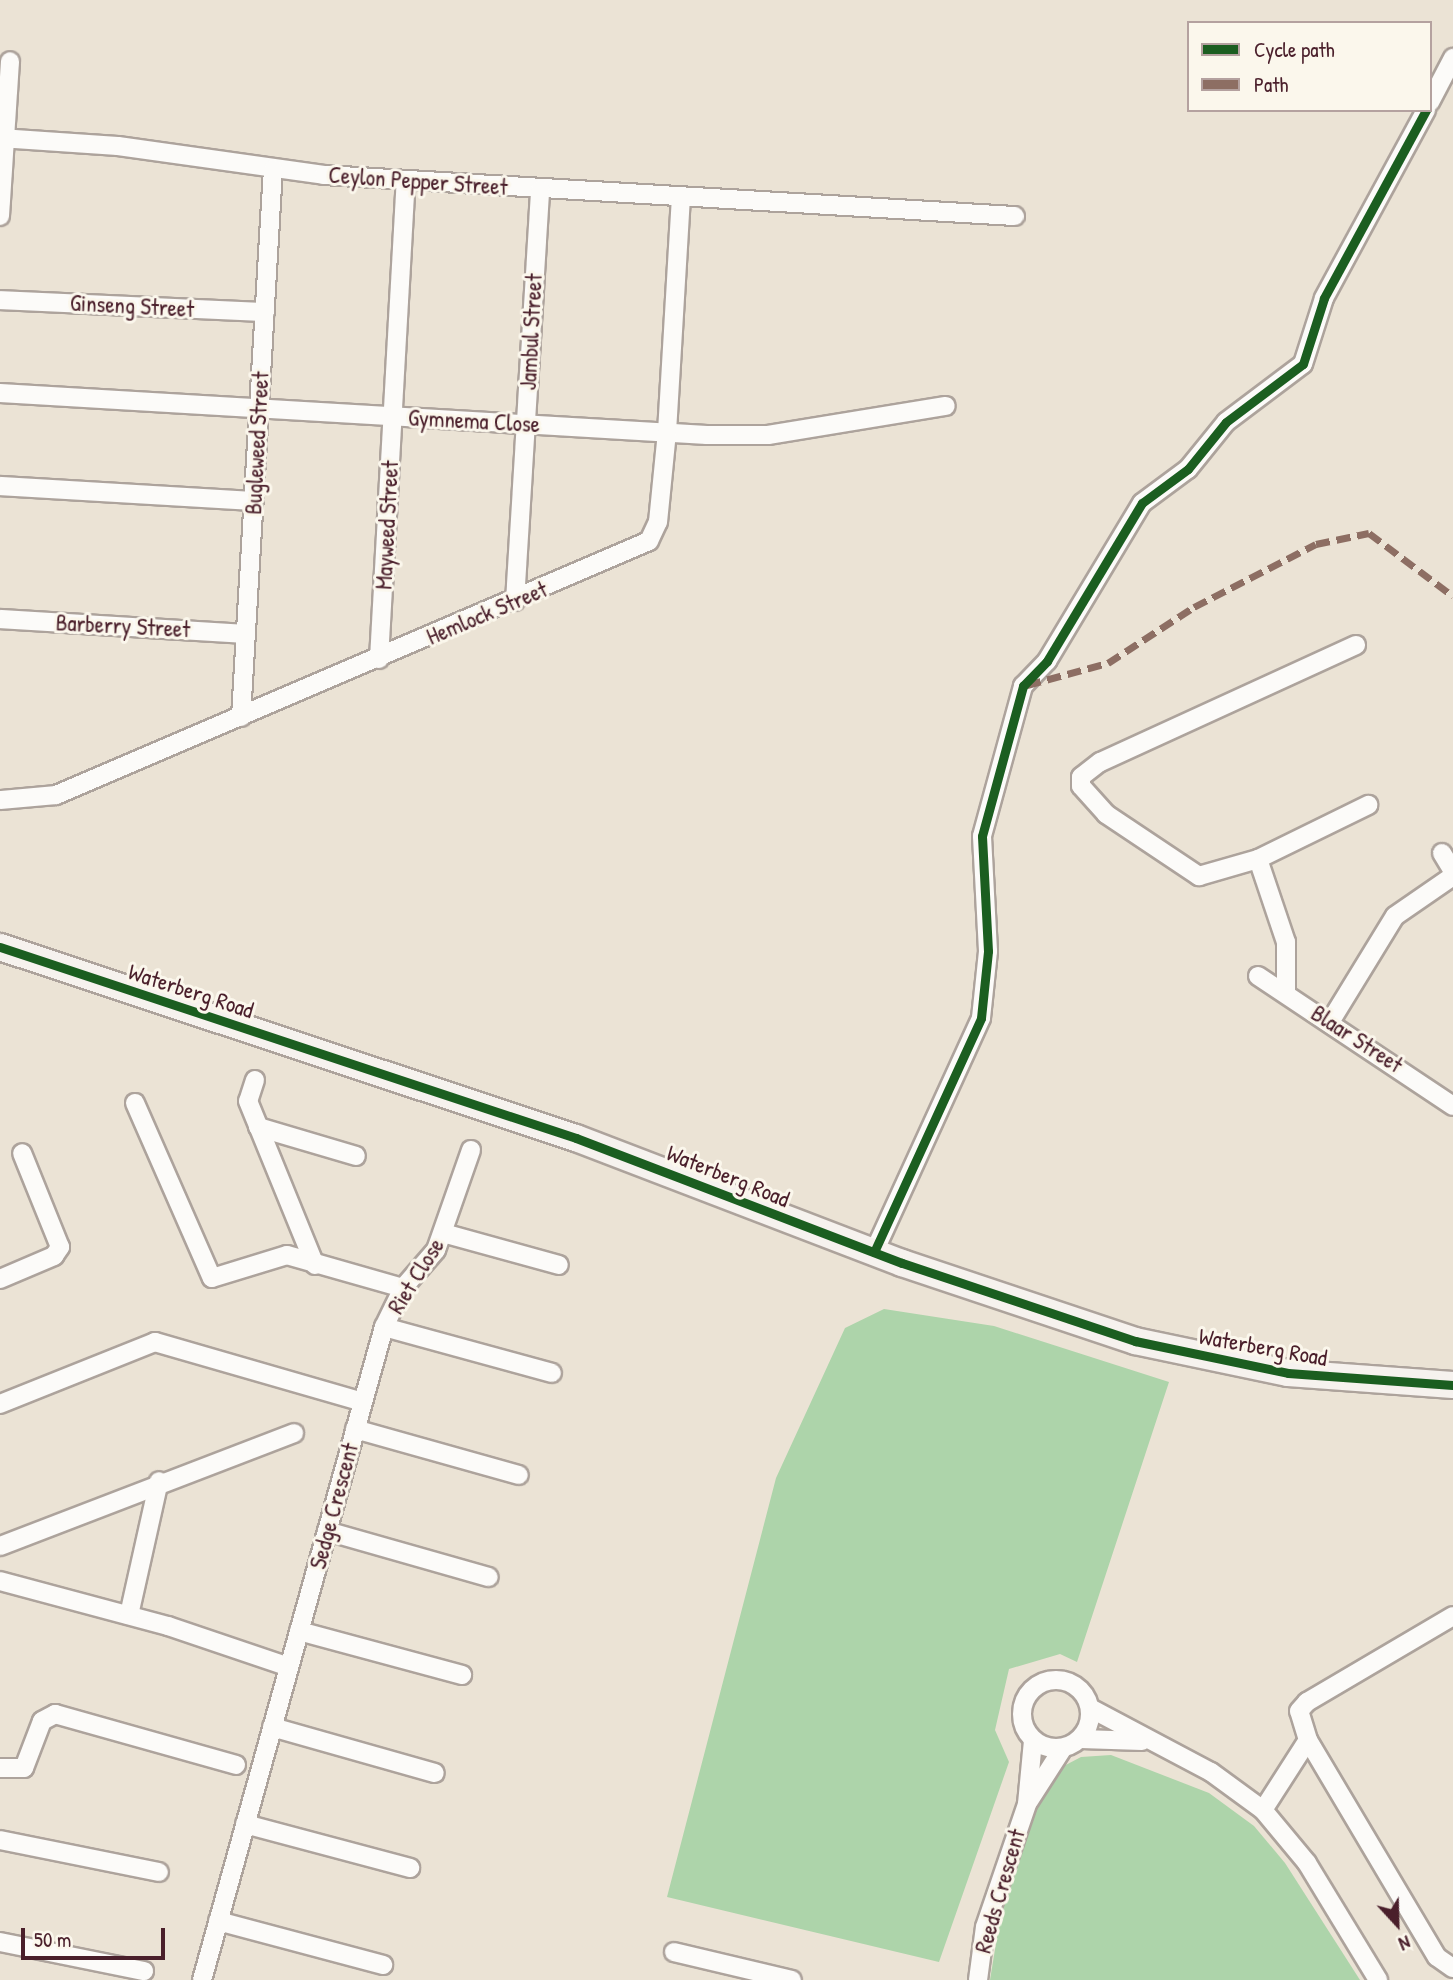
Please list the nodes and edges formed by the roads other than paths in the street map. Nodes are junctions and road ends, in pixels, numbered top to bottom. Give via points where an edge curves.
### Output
1 (1453, 58) edge
2 (10, 61) dead end
3 (1432, 98) edge
4 (1425, 112) edge
5 (3, 139) edge
6 (273, 169) junction
7 (406, 181) junction
8 (540, 190) junction
9 (681, 197) junction
10 (0, 216) edge
11 (1015, 216) dead end
12 (0, 300) edge
13 (265, 312) junction
14 (0, 393) edge
15 (946, 406) dead end
16 (258, 408) junction
17 (394, 416) junction
18 (527, 424) junction
19 (667, 432) junction
20 (0, 486) edge
21 (253, 500) junction
22 (515, 601) junction
23 (0, 619) edge
24 (246, 634) junction
25 (1356, 645) dead end
26 (379, 659) junction
27 (241, 718) junction
28 (0, 800) edge
29 (1368, 805) dead end
30 (1442, 853) dead end
31 (1258, 859) junction
32 (1453, 871) edge
33 (1453, 876) edge
34 (0, 947) edge
35 (1258, 976) dead end
36 (1286, 994) junction
37 (1330, 1022) junction
38 (255, 1080) dead end
39 (135, 1103) dead end
40 (1453, 1106) edge
41 (258, 1127) junction
42 (471, 1150) dead end
43 (22, 1153) dead end
44 (356, 1156) dead end
45 (443, 1233) junction
46 (874, 1252) junction
47 (315, 1265) junction
48 (559, 1265) dead end
49 (0, 1279) edge
50 (403, 1288) junction
51 (384, 1327) junction
52 (552, 1373) dead end
53 (1453, 1385) edge
54 (363, 1402) junction
55 (0, 1404) edge
56 (355, 1429) junction
57 (295, 1433) dead end
58 (519, 1475) dead end
59 (159, 1481) junction
60 (327, 1531) junction
61 (0, 1546) edge
62 (489, 1577) dead end
63 (0, 1581) edge
64 (129, 1615) junction
65 (1453, 1616) edge
66 (299, 1631) junction
67 (289, 1667) junction
68 (462, 1675) dead end
69 (1090, 1708) junction
70 (272, 1727) junction
71 (1081, 1739) junction
72 (1308, 1740) junction
73 (1033, 1741) junction
74 (1145, 1741) junction
75 (1063, 1748) junction
76 (236, 1765) dead end
77 (1, 1773) edge
78 (435, 1773) dead end
79 (1027, 1804) junction
80 (1263, 1810) junction
81 (245, 1824) junction
82 (0, 1840) edge
83 (410, 1868) dead end
84 (159, 1872) dead end
85 (218, 1921) junction
86 (0, 1942) edge
87 (674, 1952) dead end
88 (383, 1965) dead end
89 (1453, 1968) edge
90 (144, 1971) dead end
91 (202, 1980) edge
92 (792, 1980) edge
93 (978, 1980) edge
94 (1378, 1980) edge

1 - 3 street
2 - 5 street
4 - 46 street via 1324,298 1303,364 1226,422 1188,469 1142,503 1053,653 1023,686 982,836 988,951 981,1018
5 - 6 street, Ceylon Pepper Street via 118,146
5 - 10 street
6 - 7 street, Ceylon Pepper Street
6 - 13 street, Bugleweed Street
7 - 8 street, Ceylon Pepper Street
7 - 17 street, Mayweed Street
8 - 9 street, Ceylon Pepper Street
8 - 18 street, Jambul Street
9 - 11 street, Ceylon Pepper Street
9 - 19 street, Hemlock Street
12 - 13 street, Ginseng Street
13 - 16 street, Bugleweed Street
14 - 16 street, Gymnema Close
15 - 19 street, Gymnema Close via 768,435
16 - 17 street, Gymnema Close
16 - 21 street, Bugleweed Street
17 - 18 street, Gymnema Close
17 - 26 street, Mayweed Street
18 - 19 street, Gymnema Close
18 - 22 street, Jambul Street
19 - 22 street, Hemlock Street via 653,538
20 - 21 street
21 - 24 street, Bugleweed Street
22 - 26 street, Hemlock Street
23 - 24 street, Barberry Street
24 - 27 street, Bugleweed Street
25 - 31 street via 1100,762 1081,777 1087,799 1192,873
26 - 27 street, Hemlock Street
27 - 28 street, Hemlock Street via 56,795
29 - 31 street
30 - 32 street
31 - 36 street via 1286,942
33 - 37 street via 1395,916
34 - 46 street, Waterberg Road via 576,1138
35 - 36 street, Blaar Street
36 - 37 street, Blaar Street
37 - 40 street, Blaar Street
38 - 41 street via 248,1101
39 - 47 street via 208,1275 223,1279 287,1255
41 - 44 street
41 - 47 street
42 - 45 street, Riet Close
43 - 49 street via 60,1247 54,1256
45 - 48 street
45 - 50 street, Riet Close
46 - 53 street, Waterberg Road via 1186,1354 1325,1378
47 - 50 street
50 - 51 street, Riet Close
51 - 52 street
51 - 54 street, Riet Close
54 - 55 street via 155,1342
54 - 56 street, Sedge Crescent
56 - 58 street
56 - 60 street, Sedge Crescent
57 - 59 street
59 - 61 street
59 - 64 street
60 - 62 street
60 - 66 street, Sedge Crescent
63 - 64 street
64 - 67 street
65 - 72 street via 1307,1702 1299,1711
66 - 67 street, Sedge Crescent
66 - 68 street
67 - 70 street, Sedge Crescent
69 - 71 street
69 - 73 street via 1072,1684 1043,1682 1023,1704 1022,1724
69 - 74 street
70 - 78 street
70 - 81 street, Sedge Crescent
71 - 74 street
71 - 75 street
72 - 80 street
72 - 89 street via 1437,1957
73 - 75 street
73 - 79 street, Reeds Crescent
74 - 80 street via 1211,1772
75 - 79 street, Reeds Crescent
76 - 77 street via 55,1714 42,1721 24,1768
79 - 93 street, Reeds Crescent via 985,1927
80 - 94 street via 1307,1863
81 - 83 street
81 - 85 street, Sedge Crescent
82 - 84 street
85 - 88 street
85 - 91 street, Sedge Crescent
86 - 90 street
87 - 92 street

